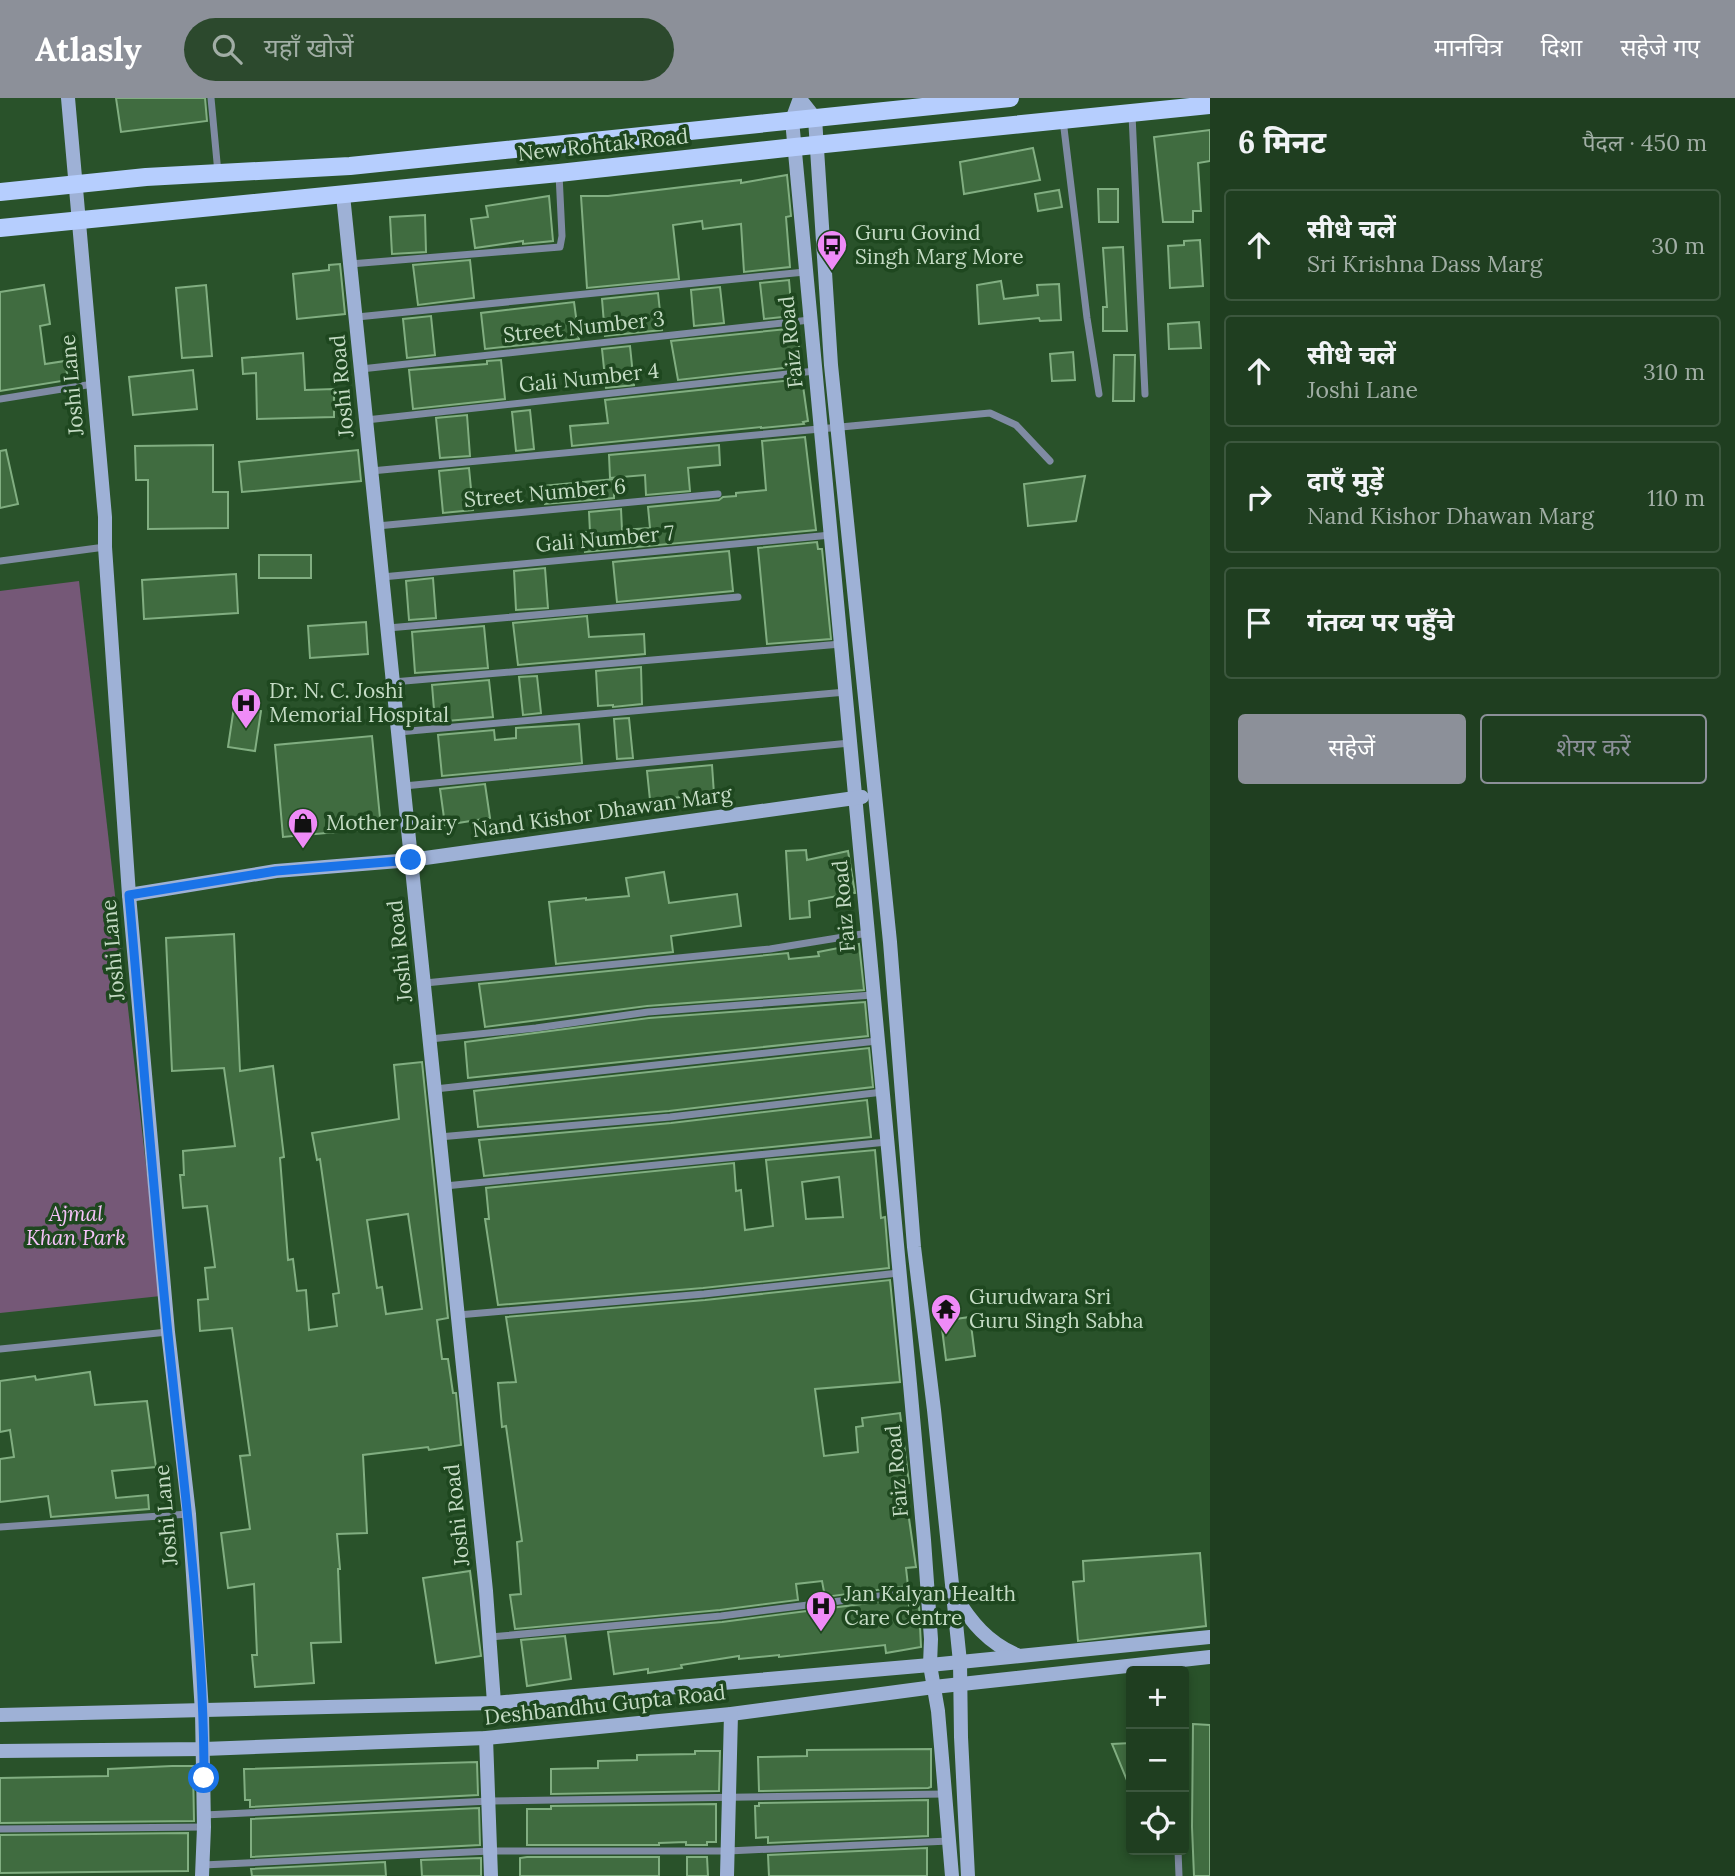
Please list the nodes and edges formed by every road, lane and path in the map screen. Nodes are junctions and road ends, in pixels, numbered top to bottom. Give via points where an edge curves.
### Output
1 (68, 98) edge
2 (211, 98) edge
3 (1010, 98) edge
4 (800, 99) edge
5 (1210, 105) edge
6 (1132, 113) junction
7 (815, 118) junction
8 (1063, 119) junction
9 (792, 120) junction
10 (817, 145) junction
11 (795, 147) junction
12 (218, 173) junction
13 (559, 173) junction
14 (76, 184) junction
15 (0, 192) edge
16 (343, 195) junction
17 (78, 220) junction
18 (0, 228) edge
19 (350, 264) junction
20 (805, 272) junction
21 (357, 317) junction
22 (810, 320) junction
23 (361, 369) junction
24 (816, 371) junction
25 (93, 384) junction
26 (1099, 394) dead end
27 (1145, 394) dead end
28 (0, 399) edge
29 (366, 420) junction
30 (821, 428) junction
31 (838, 428) junction
32 (1050, 461) dead end
33 (372, 471) junction
34 (718, 494) dead end
35 (376, 526) junction
36 (831, 535) junction
37 (105, 547) junction
38 (0, 561) edge
39 (382, 577) junction
40 (738, 597) dead end
41 (387, 628) junction
42 (841, 644) junction
43 (393, 682) junction
44 (846, 692) junction
45 (398, 732) junction
46 (850, 743) junction
47 (404, 786) junction
48 (873, 794) junction
49 (855, 798) junction
50 (411, 860) junction
51 (129, 895) junction
52 (868, 933) junction
53 (425, 983) junction
54 (872, 995) junction
55 (429, 1039) junction
56 (877, 1041) junction
57 (435, 1089) junction
58 (883, 1092) junction
59 (439, 1137) junction
60 (887, 1142) junction
61 (444, 1186) junction
62 (899, 1273) junction
63 (457, 1315) junction
64 (168, 1332) junction
65 (0, 1349) edge
66 (188, 1514) junction
67 (0, 1527) edge
68 (928, 1590) junction
69 (953, 1591) junction
70 (489, 1637) junction
71 (1210, 1637) edge
72 (1018, 1656) junction
73 (1210, 1657) edge
74 (960, 1662) junction
75 (930, 1665) junction
76 (1176, 1666) edge
77 (1126, 1670) edge
78 (961, 1684) junction
79 (933, 1687) junction
80 (494, 1703) junction
81 (202, 1712) junction
82 (731, 1714) junction
83 (0, 1715) edge
84 (486, 1738) junction
85 (204, 1749) junction
86 (0, 1751) edge
87 (944, 1794) junction
88 (728, 1797) junction
89 (490, 1801) junction
90 (203, 1821) junction
91 (0, 1829) edge
92 (949, 1842) junction
93 (490, 1851) junction
94 (728, 1851) junction
95 (1178, 1855) edge
96 (202, 1870) edge
97 (491, 1876) edge
98 (727, 1876) edge
99 (952, 1876) edge
100 (968, 1876) edge
101 (1179, 1876) edge

1 - 14 street, Joshi Lane
2 - 12 street
3 - 7 main road, New Rohtak Road
4 - 7 street, Faiz Road
4 - 9 street, Faiz Road
5 - 6 main road, New Rohtak Road
6 - 8 main road, New Rohtak Road
6 - 27 street
7 - 9 main road, New Rohtak Road
7 - 10 street
8 - 10 main road, New Rohtak Road
8 - 26 street
9 - 11 street, Faiz Road
9 - 12 main road, New Rohtak Road via 349,166
10 - 11 main road, New Rohtak Road
10 - 31 street
11 - 13 main road, New Rohtak Road
11 - 20 street, Faiz Road
12 - 14 main road, New Rohtak Road
13 - 16 main road, New Rohtak Road
13 - 19 street via 560,247
14 - 15 main road, New Rohtak Road
14 - 17 street, Joshi Lane
16 - 17 main road, New Rohtak Road
16 - 19 street, Joshi Road
17 - 18 main road, New Rohtak Road
17 - 25 street, Joshi Lane
19 - 21 street, Joshi Road
20 - 21 street
20 - 22 street, Faiz Road
21 - 23 street, Joshi Road
22 - 23 street, Street Number 3
22 - 24 street, Faiz Road
23 - 29 street, Joshi Road
24 - 29 street, Gali Number 4
24 - 30 street, Faiz Road
25 - 28 street
25 - 37 street, Joshi Lane
29 - 33 street, Joshi Road
30 - 31 street
30 - 33 street
30 - 36 street, Faiz Road
31 - 32 street via 990,413 1016,425
31 - 48 street
33 - 35 street, Joshi Road
34 - 35 street, Street Number 6
35 - 39 street, Joshi Road
36 - 39 street, Gali Number 7
36 - 42 street, Faiz Road
37 - 38 street
37 - 51 street, Joshi Lane
39 - 41 street, Joshi Road
40 - 41 street
41 - 43 street, Joshi Road
42 - 43 street
42 - 44 street, Faiz Road
43 - 45 street, Joshi Road
44 - 45 street
44 - 46 street, Faiz Road
45 - 47 street, Joshi Road
46 - 47 street
46 - 49 street, Faiz Road
47 - 50 street, Joshi Road
48 - 49 street, Nand Kishor Dhawan Marg
48 - 69 street via 890,942 914,1247
49 - 50 street, Nand Kishor Dhawan Marg
49 - 52 street, Faiz Road
50 - 51 street, Nand Kishor Dhawan Marg via 276,871
50 - 53 street, Joshi Road
51 - 64 street, Joshi Lane
52 - 53 street via 770,949
52 - 54 street, Faiz Road
53 - 55 street, Joshi Road
54 - 55 street via 648,1012
54 - 56 street, Faiz Road
55 - 57 street, Joshi Road
56 - 57 street
56 - 58 street, Faiz Road
57 - 59 street, Joshi Road
58 - 59 street
58 - 60 street, Faiz Road
59 - 61 street, Joshi Road
60 - 61 street
60 - 62 street, Faiz Road
61 - 63 street, Joshi Road
62 - 63 street
62 - 68 street, Faiz Road
63 - 70 street, Joshi Road
64 - 65 street
64 - 66 street, Joshi Lane
66 - 67 street
66 - 81 street, Joshi Lane
68 - 70 street via 721,1616
68 - 75 street, Faiz Road
69 - 72 street via 984,1636
69 - 74 street
70 - 80 street, Joshi Road
71 - 72 street, Deshbandhu Gupta Road
72 - 74 street, Deshbandhu Gupta Road
73 - 76 street, Deshbandhu Gupta Road
74 - 75 street, Deshbandhu Gupta Road
74 - 78 street
75 - 79 street, Faiz Road
75 - 80 street, Deshbandhu Gupta Road
77 - 78 street, Deshbandhu Gupta Road
78 - 79 street, Deshbandhu Gupta Road
78 - 100 street
79 - 82 street, Deshbandhu Gupta Road
79 - 87 street, Faiz Road
80 - 81 street, Deshbandhu Gupta Road
81 - 83 street, Deshbandhu Gupta Road
81 - 85 street, Joshi Lane
82 - 84 street, Deshbandhu Gupta Road
82 - 88 street
84 - 85 street, Deshbandhu Gupta Road
84 - 89 street
85 - 86 street, Deshbandhu Gupta Road
85 - 90 street, Joshi Lane
87 - 88 street
87 - 92 street, Faiz Road
88 - 89 street
88 - 94 street
89 - 90 street
89 - 93 street
90 - 91 street
90 - 96 street, Joshi Lane
92 - 94 street
92 - 99 street, Faiz Road
93 - 94 street
93 - 96 street
93 - 97 street
94 - 98 street
95 - 101 street

